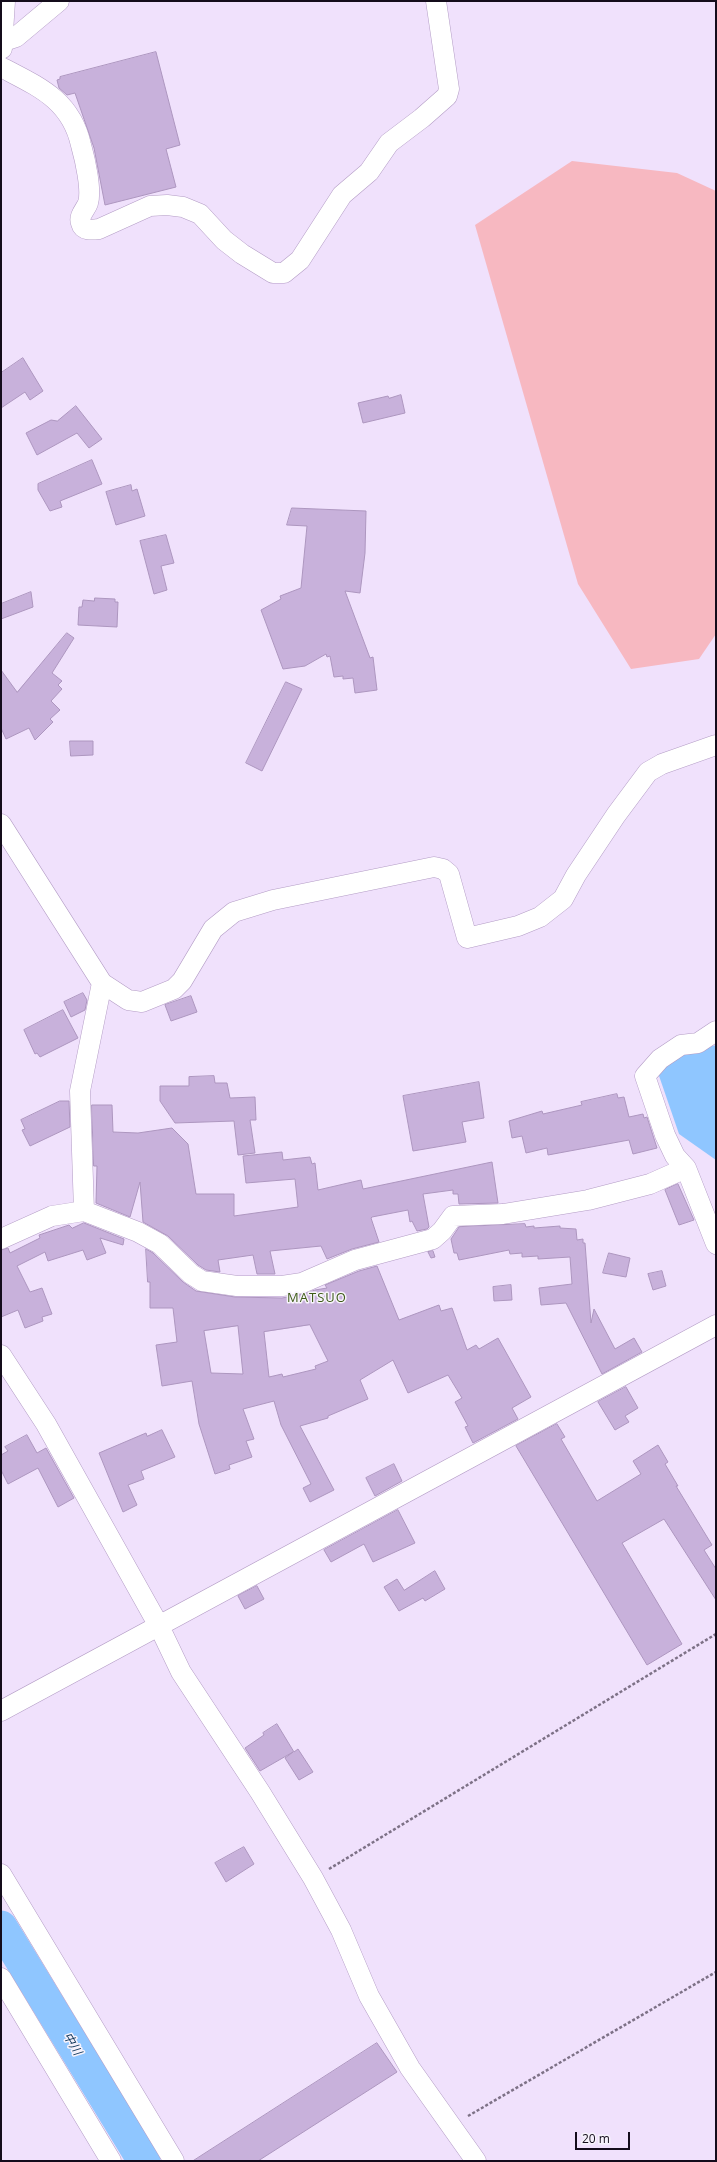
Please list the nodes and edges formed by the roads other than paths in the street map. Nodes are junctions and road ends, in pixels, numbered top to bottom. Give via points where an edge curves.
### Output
1 (4, 1) edge
2 (59, 1) edge
3 (436, 1) edge
4 (1, 42) edge
5 (1, 48) edge
6 (1, 68) edge
7 (716, 745) edge
8 (1, 824) edge
9 (102, 983) junction
10 (716, 1031) edge
11 (686, 1168) junction
12 (84, 1211) junction
13 (1, 1239) edge
14 (716, 1244) edge
15 (716, 1325) edge
16 (1, 1355) edge
17 (159, 1626) junction
18 (1, 1711) edge
19 (1, 1874) edge
20 (1, 1978) edge
21 (111, 2161) edge
22 (174, 2161) edge
23 (476, 2161) edge

1 - 4 main road
2 - 4 street via 16,37
3 - 6 street via 449,89 447,96 390,143 369,172 342,194 300,260 284,273 273,272 242,254 224,240 200,214 184,207 167,204 150,206 99,229 84,228 80,218 88,202 89,186 81,144 73,120 61,104 43,90
4 - 5 main road
7 - 9 street via 662,764 648,772 580,869 563,899 540,917 518,926 467,938 449,874 434,867 273,900 234,912 213,929 182,981 174,989 142,1002 128,1000
8 - 9 street
9 - 12 street via 80,1091
10 - 11 street via 698,1043 681,1045 660,1059 645,1076 665,1135 675,1156
11 - 12 street via 650,1184 588,1200 503,1214 453,1216 442,1231 421,1243 355,1260 302,1283 282,1286 237,1286 202,1281 191,1274 160,1244 138,1232
11 - 14 street
12 - 13 street via 52,1216
15 - 17 street
16 - 17 street via 46,1424
17 - 18 street
17 - 23 street via 182,1672 313,1878 341,1930 369,1996 410,2068
19 - 22 street
20 - 21 street

